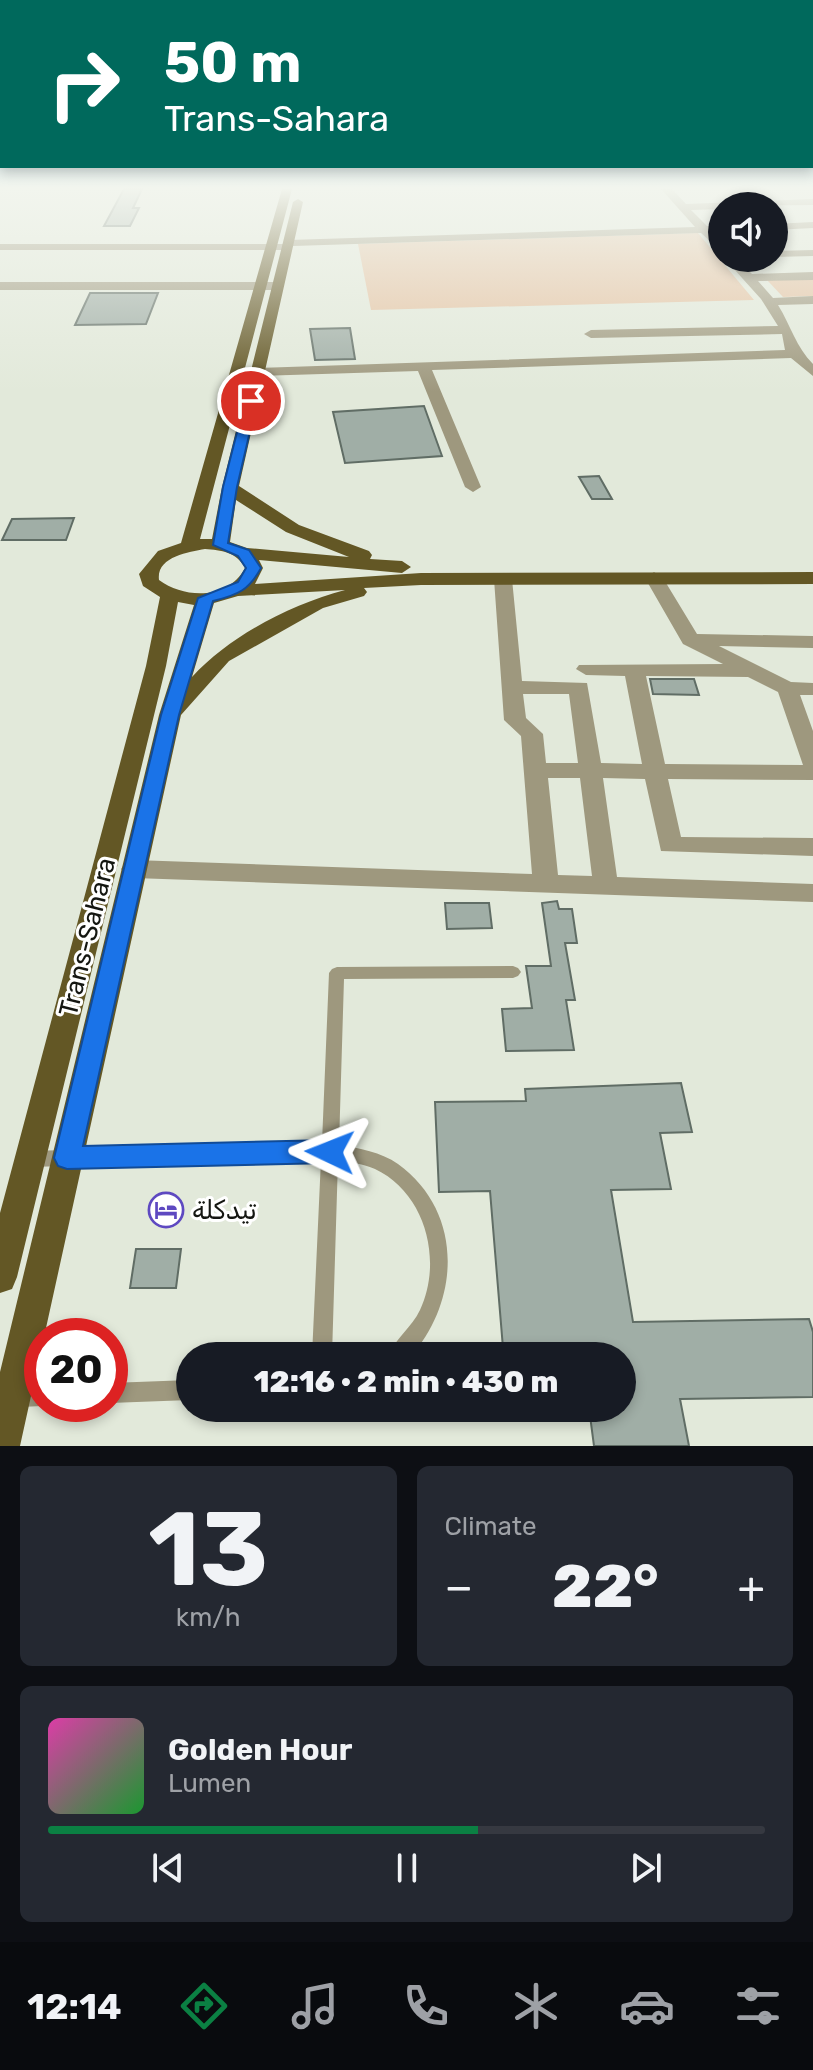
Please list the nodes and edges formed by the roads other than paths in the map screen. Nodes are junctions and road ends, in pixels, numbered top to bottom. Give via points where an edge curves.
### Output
1 (268, 256) edge
2 (285, 256) edge
3 (743, 272) edge
4 (813, 276) edge
5 (749, 278) junction
6 (0, 286) edge
7 (260, 286) junction
8 (278, 286) junction
9 (813, 300) edge
10 (769, 302) junction
11 (787, 330) junction
12 (591, 334) dead end
13 (813, 350) edge
14 (794, 352) junction
15 (424, 367) junction
16 (258, 372) junction
17 (813, 372) edge
18 (230, 487) junction
19 (473, 487) dead end
20 (220, 545) junction
21 (189, 546) junction
22 (244, 553) junction
23 (813, 569) edge
24 (416, 573) junction
25 (654, 578) junction
26 (813, 578) edge
27 (503, 579) junction
28 (220, 595) junction
29 (170, 596) junction
30 (690, 640) junction
31 (813, 642) edge
32 (586, 669) dead end
33 (634, 670) junction
34 (754, 672) junction
35 (512, 687) junction
36 (787, 688) junction
37 (813, 689) edge
38 (170, 715) junction
39 (813, 763) edge
40 (535, 770) junction
41 (590, 770) junction
42 (655, 771) junction
43 (813, 773) edge
44 (813, 847) edge
45 (134, 869) junction
46 (546, 884) junction
47 (606, 886) junction
48 (813, 893) edge
49 (513, 972) dead end
50 (330, 1152) junction
51 (67, 1158) junction
52 (30, 1159) junction
53 (0, 1277) edge
54 (323, 1342) edge
55 (414, 1342) edge
56 (176, 1391) edge
57 (128, 1392) edge
58 (6, 1398) edge
59 (1, 1446) edge

1 - 7 main road
2 - 8 main road
3 - 5 street
4 - 5 street
5 - 10 street
6 - 7 street
7 - 8 street
7 - 21 main road
8 - 16 main road
9 - 10 street
10 - 11 street
11 - 12 street
11 - 14 street
13 - 14 street
14 - 15 street
14 - 17 street
15 - 16 street
15 - 19 street
16 - 18 main road
18 - 20 main road
18 - 24 main road via 262,513 301,534
20 - 21 main road
20 - 22 main road
21 - 29 main road via 160,557 148,574 157,590
22 - 24 main road
22 - 28 main road, Trans-Sahara via 254,568 251,576
23 - 24 main road
24 - 27 main road
24 - 28 main road
24 - 38 main road via 316,604 270,627 222,657
25 - 26 main road
25 - 27 main road
25 - 30 street
27 - 35 street
28 - 29 main road
28 - 38 main road, Trans-Sahara
29 - 52 main road, Trans-Sahara
30 - 31 street
30 - 34 street
32 - 33 street
33 - 34 street
33 - 42 street
34 - 36 street
35 - 40 street via 515,720 532,734
35 - 41 street via 579,688
36 - 37 street
36 - 39 street
38 - 45 main road, Trans-Sahara
40 - 41 street
40 - 46 street
41 - 42 street
41 - 47 street
42 - 43 street
42 - 44 street via 670,845
45 - 46 street
45 - 51 main road, Trans-Sahara
46 - 47 street
47 - 48 street
49 - 50 lane via 337,973
50 - 51 lane
50 - 54 lane
50 - 55 lane via 390,1168 418,1191 432,1213 439,1250 434,1298
51 - 52 lane
51 - 58 main road, Trans-Sahara
52 - 53 main road, Trans-Sahara
56 - 57 lane
58 - 59 main road, Trans-Sahara

